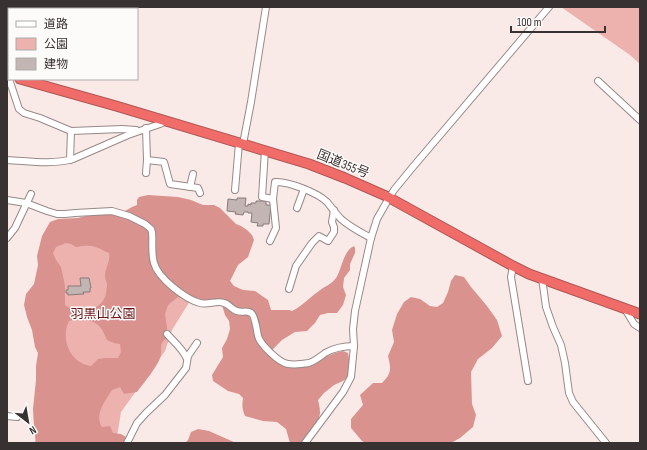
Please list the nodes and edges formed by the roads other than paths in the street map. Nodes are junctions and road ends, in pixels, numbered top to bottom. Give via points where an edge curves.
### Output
1 (266, 7) edge
2 (549, 7) edge
3 (9, 80) edge
4 (24, 80) edge
5 (598, 81) dead end
6 (164, 120) junction
7 (640, 120) edge
8 (143, 129) junction
9 (71, 131) junction
10 (241, 143) junction
11 (265, 150) junction
12 (7, 160) edge
13 (70, 160) junction
14 (147, 160) junction
15 (146, 173) dead end
16 (193, 174) dead end
17 (190, 187) junction
18 (304, 189) junction
19 (235, 190) dead end
20 (200, 193) dead end
21 (31, 194) dead end
22 (294, 195) dead end
23 (301, 197) junction
24 (389, 198) junction
25 (7, 200) edge
26 (273, 200) junction
27 (26, 203) junction
28 (297, 208) dead end
29 (334, 210) junction
30 (7, 238) edge
31 (371, 238) junction
32 (270, 241) dead end
33 (513, 266) junction
34 (542, 278) junction
35 (289, 289) dead end
36 (625, 308) junction
37 (640, 314) edge
38 (640, 328) edge
39 (167, 334) dead end
40 (197, 343) dead end
41 (354, 346) junction
42 (187, 359) junction
43 (528, 381) dead end
44 (7, 416) edge
45 (17, 417) dead end
46 (127, 443) edge
47 (305, 443) edge
48 (606, 443) edge

1 - 10 street via 252,102
2 - 24 street
3 - 9 street via 19,109
4 - 6 highway, 国道355号
5 - 7 street
6 - 8 street
6 - 10 highway, 国道355号
8 - 9 street
8 - 13 street
8 - 14 street
9 - 13 street
10 - 11 highway, 国道355号
10 - 19 street
11 - 24 highway, 国道355号 via 309,164
11 - 26 street via 262,197
12 - 13 street
14 - 15 street
14 - 17 street via 164,162 170,184
16 - 17 street
17 - 20 street via 198,188
18 - 23 street
18 - 26 street via 275,182
18 - 29 street via 320,196
21 - 27 street
22 - 23 street
23 - 28 street
24 - 31 street via 377,219
24 - 33 highway, 国道355号
25 - 27 street
26 - 32 street via 276,228
27 - 30 street via 15,228
27 - 41 street via 57,214 112,211 144,224 152,232 154,263 173,288 199,303 222,302 237,312 252,313 260,340 284,363 310,363 327,352
29 - 31 street via 347,224
29 - 35 street via 334,232 328,241 319,236 312,243 296,266
31 - 41 street via 352,329
33 - 34 highway, 国道355号
33 - 43 street via 511,277
34 - 36 highway, 国道355号
34 - 48 street via 546,307 561,345 569,393 573,402
36 - 37 highway, 国道355号
36 - 38 street via 634,324
39 - 42 street
40 - 42 street
41 - 47 street via 352,372 343,392
42 - 46 street via 186,368 165,395 137,423
44 - 45 street

